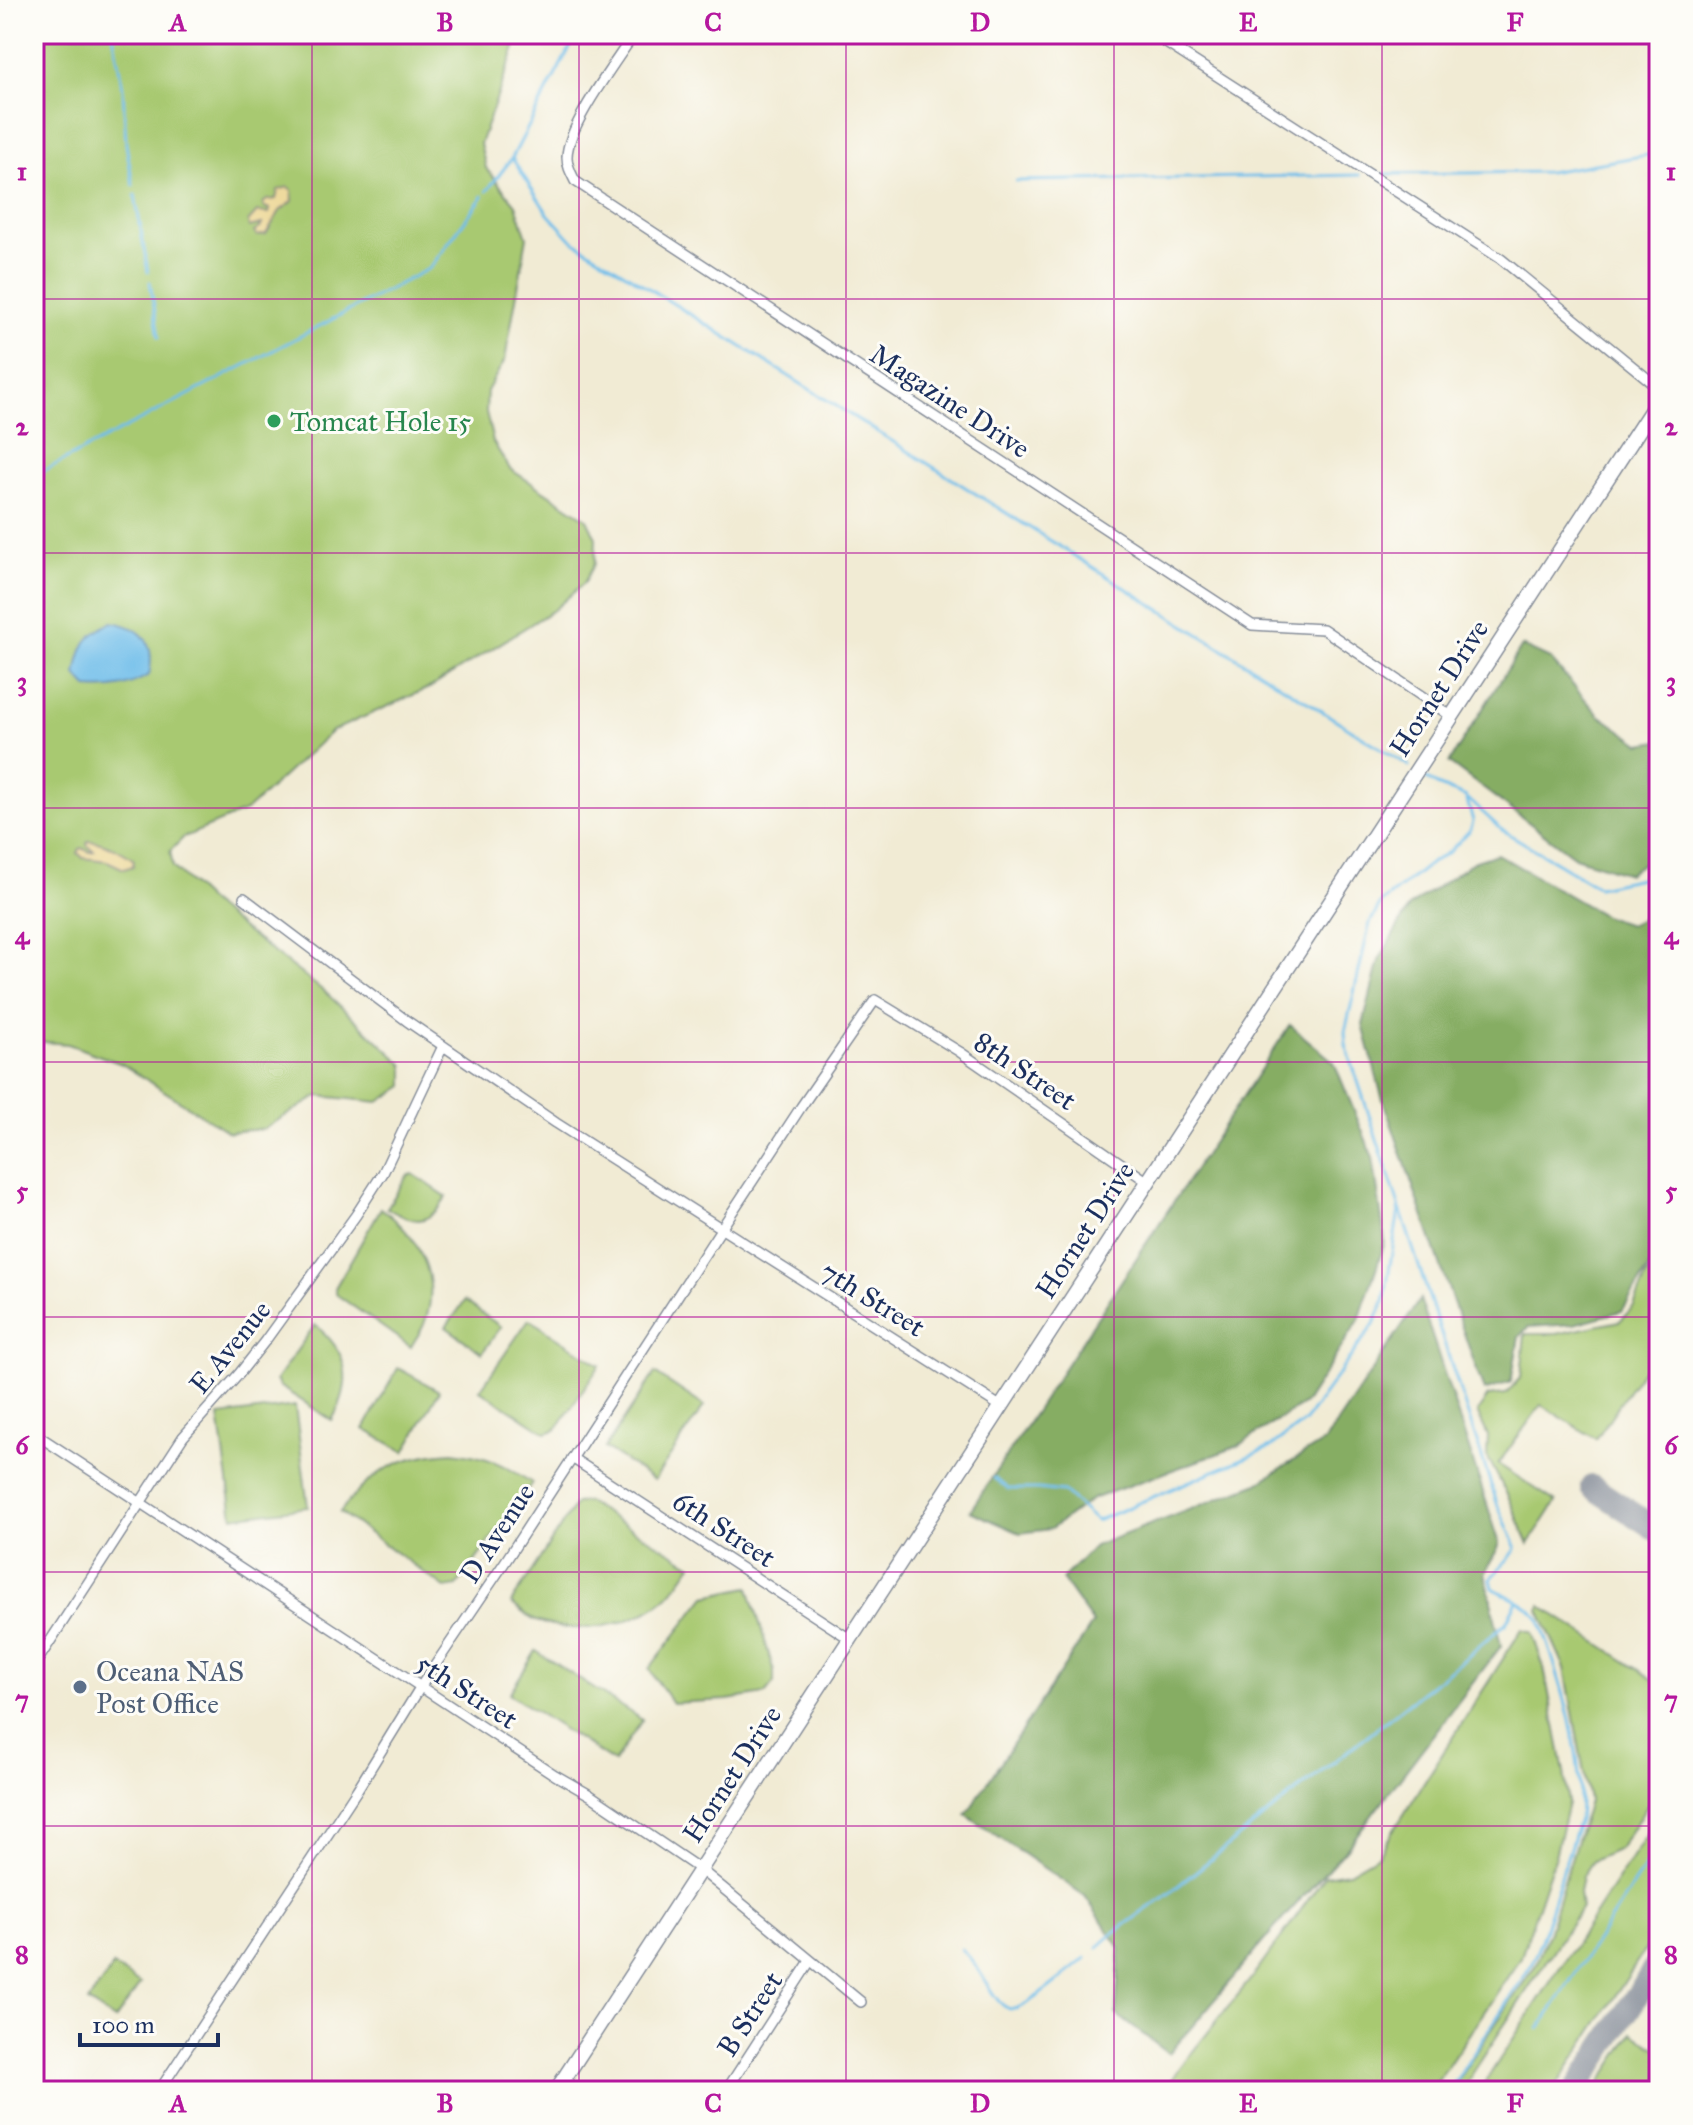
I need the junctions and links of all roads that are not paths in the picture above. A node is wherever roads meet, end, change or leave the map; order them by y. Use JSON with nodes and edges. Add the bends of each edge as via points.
{"nodes":[{"id":1,"x":634,"y":34,"type":"edge"},
{"id":2,"x":1157,"y":35,"type":"edge"},
{"id":3,"x":1659,"y":388,"type":"edge"},
{"id":4,"x":1659,"y":399,"type":"edge"},
{"id":5,"x":1451,"y":716,"type":"junction"},
{"id":6,"x":244,"y":898,"type":"dead end"},
{"id":7,"x":875,"y":1000,"type":"joint"},
{"id":8,"x":443,"y":1046,"type":"junction"},
{"id":9,"x":1148,"y":1182,"type":"junction"},
{"id":10,"x":721,"y":1229,"type":"junction"},
{"id":11,"x":1000,"y":1406,"type":"junction"},
{"id":12,"x":34,"y":1433,"type":"edge"},
{"id":13,"x":572,"y":1458,"type":"junction"},
{"id":14,"x":140,"y":1504,"type":"junction"},
{"id":15,"x":850,"y":1639,"type":"junction"},
{"id":16,"x":34,"y":1666,"type":"edge"},
{"id":17,"x":421,"y":1686,"type":"junction"},
{"id":18,"x":701,"y":1870,"type":"junction"},
{"id":19,"x":810,"y":1961,"type":"junction"},
{"id":20,"x":861,"y":2002,"type":"dead end"},
{"id":21,"x":159,"y":2091,"type":"edge"},
{"id":22,"x":556,"y":2091,"type":"edge"},
{"id":23,"x":726,"y":2091,"type":"edge"}],
"edges":[{"from":1,"to":5,"type":"street","name":"Magazine Drive","via":[[574,128],[567,155],[575,181],[1252,625],[1323,629]]},
{"from":2,"to":3,"type":"street","via":[[1501,259]]},
{"from":4,"to":5,"type":"main road","name":"Hornet Drive"},
{"from":5,"to":9,"type":"main road","name":"Hornet Drive"},
{"from":6,"to":8,"type":"street","name":"7th Street"},
{"from":7,"to":9,"type":"street","name":"8th Street"},
{"from":7,"to":10,"type":"street","name":"D Avenue"},
{"from":8,"to":10,"type":"street","name":"7th Street"},
{"from":8,"to":14,"type":"street","name":"E Avenue","via":[[383,1173],[356,1215],[265,1341],[183,1437]]},
{"from":9,"to":11,"type":"main road","name":"Hornet Drive"},
{"from":10,"to":11,"type":"street","name":"7th Street"},
{"from":10,"to":13,"type":"street","name":"D Avenue"},
{"from":11,"to":15,"type":"main road","name":"Hornet Drive"},
{"from":12,"to":14,"type":"street","name":"5th Street"},
{"from":13,"to":15,"type":"street","name":"6th Street"},
{"from":13,"to":17,"type":"street","name":"D Avenue"},
{"from":14,"to":16,"type":"street","name":"E Avenue"},
{"from":14,"to":17,"type":"street","name":"5th Street"},
{"from":15,"to":18,"type":"main road","name":"Hornet Drive"},
{"from":17,"to":18,"type":"street","name":"5th Street"},
{"from":17,"to":21,"type":"street","name":"D Avenue"},
{"from":18,"to":19,"type":"street","name":"5th Street"},
{"from":18,"to":22,"type":"main road","name":"Hornet Drive"},
{"from":19,"to":20,"type":"street","name":"5th Street"},
{"from":19,"to":23,"type":"street","name":"B Street"}]}
